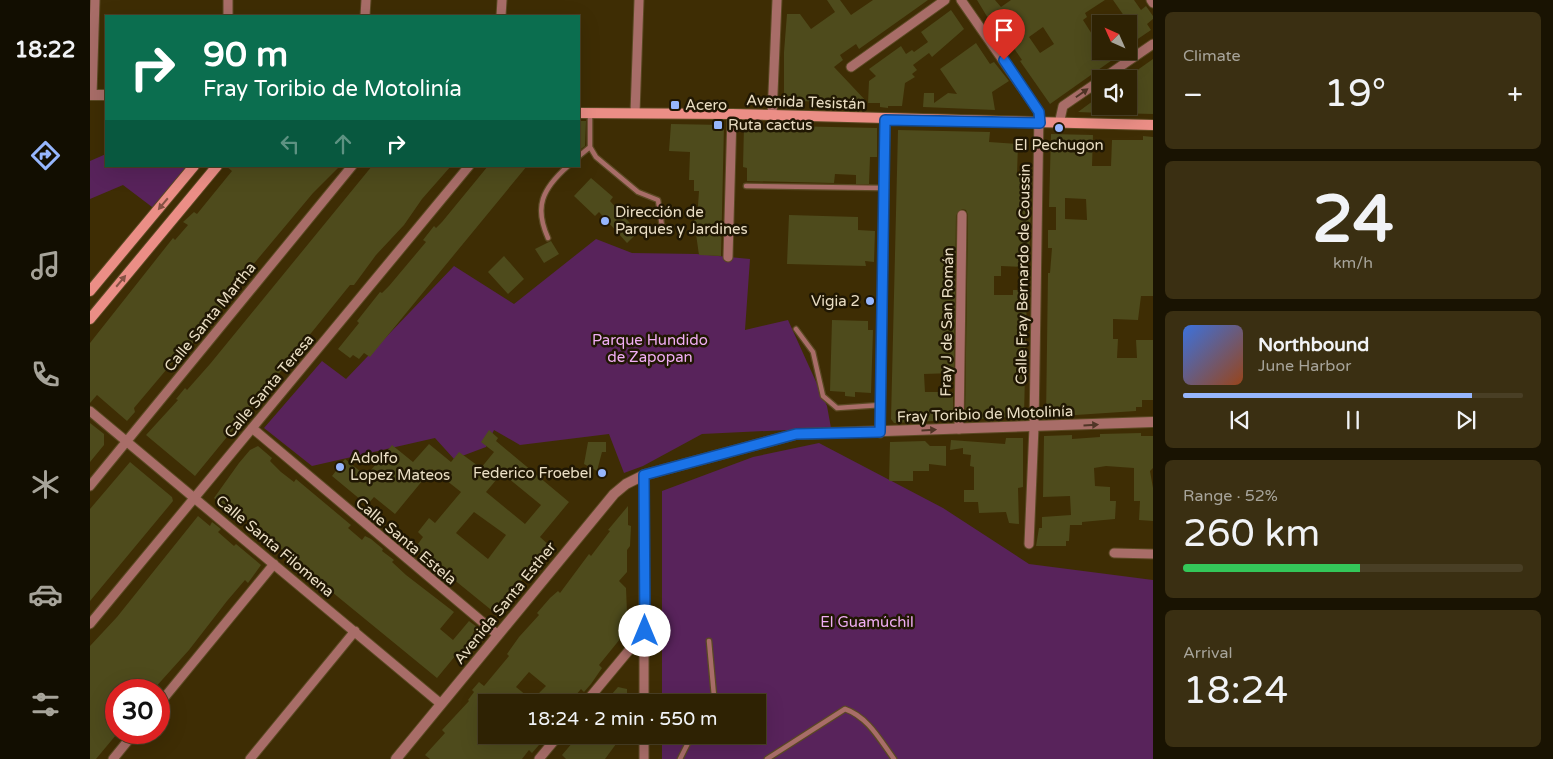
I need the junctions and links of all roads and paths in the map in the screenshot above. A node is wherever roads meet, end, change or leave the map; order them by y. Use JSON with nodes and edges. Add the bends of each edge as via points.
{"nodes":[{"id":1,"x":94,"y":0,"type":"edge"},
{"id":2,"x":228,"y":0,"type":"edge"},
{"id":3,"x":366,"y":0,"type":"edge"},
{"id":4,"x":502,"y":0,"type":"edge"},
{"id":5,"x":638,"y":0,"type":"edge"},
{"id":6,"x":777,"y":0,"type":"edge"},
{"id":7,"x":945,"y":0,"type":"edge"},
{"id":8,"x":961,"y":0,"type":"edge"},
{"id":9,"x":228,"y":15,"type":"edge"},
{"id":10,"x":365,"y":15,"type":"edge"},
{"id":11,"x":501,"y":15,"type":"edge"},
{"id":12,"x":1153,"y":44,"type":"edge"},
{"id":13,"x":851,"y":67,"type":"dead end"},
{"id":14,"x":1115,"y":70,"type":"edge"},
{"id":15,"x":1092,"y":86,"type":"edge"},
{"id":16,"x":91,"y":95,"type":"edge"},
{"id":17,"x":105,"y":95,"type":"edge"},
{"id":18,"x":584,"y":113,"type":"edge"},
{"id":19,"x":635,"y":113,"type":"junction"},
{"id":20,"x":732,"y":114,"type":"junction"},
{"id":21,"x":772,"y":116,"type":"junction"},
{"id":22,"x":885,"y":120,"type":"junction"},
{"id":23,"x":1040,"y":123,"type":"junction"},
{"id":24,"x":1059,"y":124,"type":"junction"},
{"id":25,"x":1153,"y":125,"type":"edge"},
{"id":26,"x":590,"y":146,"type":"junction"},
{"id":27,"x":580,"y":155,"type":"edge"},
{"id":28,"x":193,"y":167,"type":"edge"},
{"id":29,"x":215,"y":167,"type":"edge"},
{"id":30,"x":351,"y":167,"type":"edge"},
{"id":31,"x":468,"y":167,"type":"edge"},
{"id":32,"x":567,"y":167,"type":"edge"},
{"id":33,"x":746,"y":186,"type":"dead end"},
{"id":34,"x":885,"y":188,"type":"junction"},
{"id":35,"x":962,"y":215,"type":"dead end"},
{"id":36,"x":662,"y":226,"type":"dead end"},
{"id":37,"x":548,"y":238,"type":"dead end"},
{"id":38,"x":728,"y":257,"type":"dead end"},
{"id":39,"x":90,"y":291,"type":"edge"},
{"id":40,"x":90,"y":319,"type":"edge"},
{"id":41,"x":796,"y":329,"type":"dead end"},
{"id":42,"x":881,"y":405,"type":"junction"},
{"id":43,"x":90,"y":411,"type":"edge"},
{"id":44,"x":1153,"y":422,"type":"edge"},
{"id":45,"x":252,"y":428,"type":"junction"},
{"id":46,"x":1034,"y":428,"type":"junction"},
{"id":47,"x":959,"y":429,"type":"junction"},
{"id":48,"x":880,"y":432,"type":"junction"},
{"id":49,"x":127,"y":441,"type":"junction"},
{"id":50,"x":644,"y":475,"type":"junction"},
{"id":51,"x":90,"y":486,"type":"edge"},
{"id":52,"x":195,"y":497,"type":"junction"},
{"id":53,"x":1029,"y":544,"type":"dead end"},
{"id":54,"x":1114,"y":553,"type":"dead end"},
{"id":55,"x":1153,"y":554,"type":"edge"},
{"id":56,"x":274,"y":564,"type":"junction"},
{"id":57,"x":90,"y":624,"type":"edge"},
{"id":58,"x":645,"y":631,"type":"junction"},
{"id":59,"x":355,"y":632,"type":"junction"},
{"id":60,"x":498,"y":635,"type":"junction"},
{"id":61,"x":709,"y":641,"type":"dead end"},
{"id":62,"x":170,"y":691,"type":"edge"},
{"id":63,"x":593,"y":694,"type":"edge"},
{"id":64,"x":644,"y":694,"type":"edge"},
{"id":65,"x":714,"y":694,"type":"edge"},
{"id":66,"x":441,"y":704,"type":"junction"},
{"id":67,"x":126,"y":744,"type":"edge"},
{"id":68,"x":552,"y":744,"type":"edge"},
{"id":69,"x":644,"y":744,"type":"edge"},
{"id":70,"x":688,"y":744,"type":"edge"},
{"id":71,"x":114,"y":759,"type":"edge"},
{"id":72,"x":250,"y":759,"type":"edge"},
{"id":73,"x":396,"y":759,"type":"edge"},
{"id":74,"x":539,"y":759,"type":"edge"},
{"id":75,"x":644,"y":759,"type":"edge"},
{"id":76,"x":680,"y":759,"type":"edge"},
{"id":77,"x":767,"y":759,"type":"edge"},
{"id":78,"x":893,"y":759,"type":"edge"}],
"edges":[{"from":1,"to":16,"type":"street"},
{"from":2,"to":9,"type":"street"},
{"from":3,"to":10,"type":"street"},
{"from":4,"to":11,"type":"street"},
{"from":5,"to":19,"type":"street"},
{"from":6,"to":21,"type":"street"},
{"from":7,"to":13,"type":"street"},
{"from":8,"to":23,"type":"street","via":[[1039,112]]},
{"from":12,"to":14,"type":"street"},
{"from":24,"to":15,"type":"street","one_way":true,"via":[[1063,106]]},
{"from":16,"to":17,"type":"street"},
{"from":18,"to":19,"type":"main road","name":"Avenida Tesistán"},
{"from":18,"to":26,"type":"lane"},
{"from":19,"to":20,"type":"main road","name":"Avenida Tesistán"},
{"from":20,"to":21,"type":"main road","name":"Avenida Tesistán"},
{"from":20,"to":38,"type":"street"},
{"from":21,"to":22,"type":"main road","name":"Avenida Tesistán"},
{"from":22,"to":23,"type":"main road","name":"Avenida Tesistán"},
{"from":22,"to":34,"type":"street"},
{"from":23,"to":24,"type":"main road","name":"Avenida Tesistán"},
{"from":23,"to":46,"type":"street","name":"Calle Fray Bernardo de Coussin"},
{"from":24,"to":25,"type":"main road","name":"Avenida Tesistán"},
{"from":26,"to":27,"type":"lane"},
{"from":26,"to":36,"type":"lane","via":[[596,157],[638,192],[658,200]]},
{"from":28,"to":39,"type":"main road","one_way":true},
{"from":40,"to":29,"type":"main road","one_way":true},
{"from":30,"to":49,"type":"street","name":"Calle Santa Martha"},
{"from":31,"to":45,"type":"street","name":"Calle Santa Teresa"},
{"from":32,"to":37,"type":"lane","via":[[545,193],[540,207],[541,222]]},
{"from":33,"to":34,"type":"lane"},
{"from":34,"to":42,"type":"street"},
{"from":35,"to":47,"type":"street","name":"Fray J de San Román"},
{"from":41,"to":42,"type":"lane","via":[[813,352],[823,396],[837,408]]},
{"from":42,"to":48,"type":"street"},
{"from":43,"to":49,"type":"street","name":"Calle Santa Filomena"},
{"from":46,"to":44,"type":"street","name":"Fray Toribio de Motolinía","one_way":true},
{"from":45,"to":52,"type":"street","name":"Calle Santa Teresa"},
{"from":45,"to":60,"type":"street","name":"Calle Santa Estela"},
{"from":46,"to":47,"type":"street","name":"Fray Toribio de Motolinía"},
{"from":46,"to":53,"type":"street","name":"Calle Fray Bernardo de Coussin"},
{"from":48,"to":47,"type":"street","name":"Fray Toribio de Motolinía","one_way":true},
{"from":48,"to":50,"type":"street","name":"Fray Toribio de Motolinía","via":[[796,434]]},
{"from":49,"to":51,"type":"street","name":"Calle Santa Martha"},
{"from":49,"to":52,"type":"street","name":"Calle Santa Filomena"},
{"from":50,"to":58,"type":"street"},
{"from":50,"to":60,"type":"street","name":"Avenida Santa Esther","via":[[614,494]]},
{"from":52,"to":56,"type":"street","name":"Calle Santa Filomena"},
{"from":52,"to":57,"type":"street","name":"Calle Santa Teresa"},
{"from":54,"to":55,"type":"street"},
{"from":56,"to":59,"type":"street","name":"Calle Santa Filomena"},
{"from":56,"to":62,"type":"street"},
{"from":58,"to":63,"type":"street"},
{"from":58,"to":64,"type":"street"},
{"from":59,"to":66,"type":"street","name":"Calle Santa Filomena"},
{"from":59,"to":72,"type":"street"},
{"from":60,"to":66,"type":"street","name":"Avenida Santa Esther"},
{"from":61,"to":65,"type":"lane"},
{"from":66,"to":73,"type":"street","name":"Avenida Santa Esther"},
{"from":67,"to":71,"type":"street"},
{"from":68,"to":74,"type":"street"},
{"from":69,"to":75,"type":"street"},
{"from":70,"to":76,"type":"lane"},
{"from":77,"to":78,"type":"lane","via":[[845,709],[866,721]]}]}
